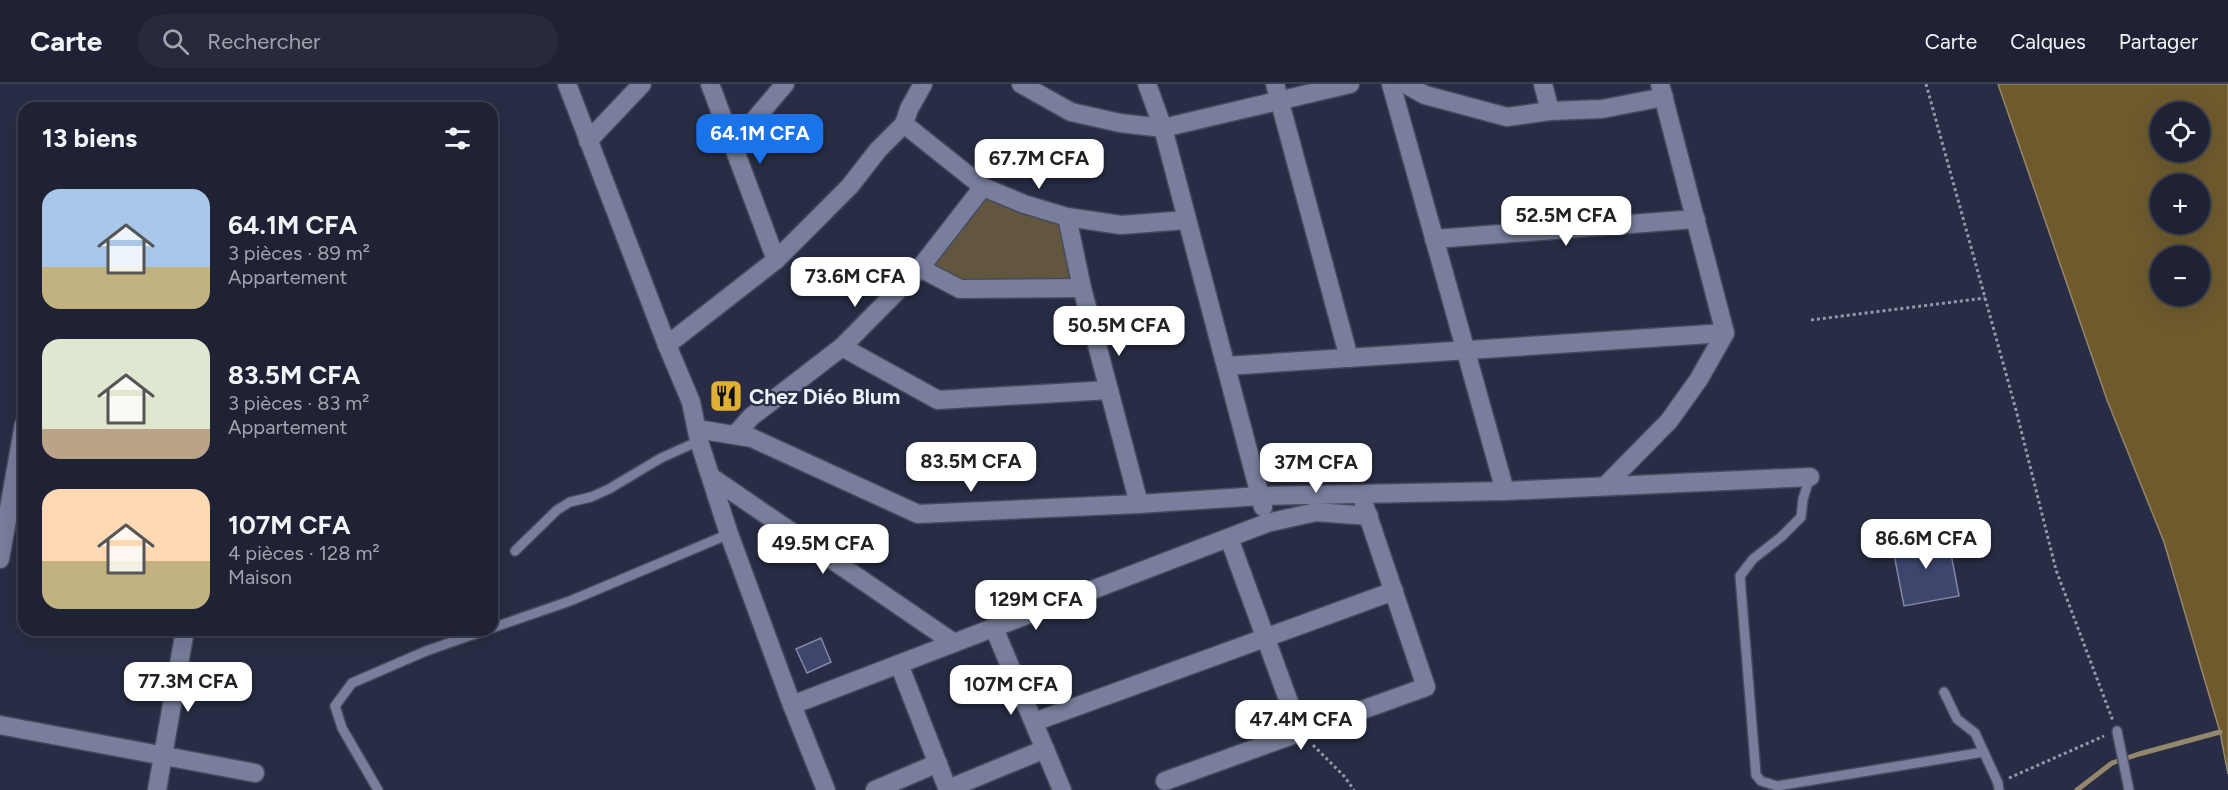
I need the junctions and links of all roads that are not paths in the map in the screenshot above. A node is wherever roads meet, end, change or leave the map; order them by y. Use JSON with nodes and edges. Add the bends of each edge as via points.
{"nodes":[{"id":1,"x":567,"y":84,"type":"edge"},
{"id":2,"x":642,"y":84,"type":"edge"},
{"id":3,"x":710,"y":84,"type":"edge"},
{"id":4,"x":785,"y":84,"type":"edge"},
{"id":5,"x":923,"y":84,"type":"edge"},
{"id":6,"x":1021,"y":84,"type":"edge"},
{"id":7,"x":1147,"y":84,"type":"edge"},
{"id":8,"x":1350,"y":84,"type":"edge"},
{"id":9,"x":1391,"y":84,"type":"edge"},
{"id":10,"x":1405,"y":84,"type":"edge"},
{"id":11,"x":1543,"y":84,"type":"edge"},
{"id":12,"x":1662,"y":91,"type":"edge"},
{"id":13,"x":1278,"y":92,"type":"edge"},
{"id":14,"x":1550,"y":111,"type":"junction"},
{"id":15,"x":904,"y":124,"type":"junction"},
{"id":16,"x":1163,"y":128,"type":"junction"},
{"id":17,"x":588,"y":141,"type":"junction"},
{"id":18,"x":733,"y":146,"type":"junction"},
{"id":19,"x":983,"y":187,"type":"junction"},
{"id":20,"x":1067,"y":218,"type":"junction"},
{"id":21,"x":1696,"y":219,"type":"junction"},
{"id":22,"x":1187,"y":220,"type":"junction"},
{"id":23,"x":1434,"y":239,"type":"junction"},
{"id":24,"x":776,"y":260,"type":"junction"},
{"id":25,"x":920,"y":268,"type":"junction"},
{"id":26,"x":1082,"y":288,"type":"junction"},
{"id":27,"x":1725,"y":333,"type":"junction"},
{"id":28,"x":667,"y":345,"type":"junction"},
{"id":29,"x":842,"y":347,"type":"junction"},
{"id":30,"x":1466,"y":350,"type":"junction"},
{"id":31,"x":1349,"y":358,"type":"junction"},
{"id":32,"x":1226,"y":366,"type":"junction"},
{"id":33,"x":1109,"y":390,"type":"junction"},
{"id":34,"x":698,"y":435,"type":"junction"},
{"id":35,"x":735,"y":435,"type":"junction"},
{"id":36,"x":18,"y":464,"type":"edge"},
{"id":37,"x":711,"y":477,"type":"junction"},
{"id":38,"x":1810,"y":477,"type":"joint"},
{"id":39,"x":1605,"y":486,"type":"junction"},
{"id":40,"x":1505,"y":491,"type":"junction"},
{"id":41,"x":1361,"y":494,"type":"junction"},
{"id":42,"x":1260,"y":496,"type":"junction"},
{"id":43,"x":1139,"y":504,"type":"junction"},
{"id":44,"x":1369,"y":516,"type":"junction"},
{"id":45,"x":10,"y":518,"type":"edge"},
{"id":46,"x":1267,"y":523,"type":"junction"},
{"id":47,"x":729,"y":534,"type":"junction"},
{"id":48,"x":1229,"y":538,"type":"junction"},
{"id":49,"x":515,"y":551,"type":"dead end"},
{"id":50,"x":0,"y":559,"type":"edge"},
{"id":51,"x":1394,"y":591,"type":"junction"},
{"id":52,"x":498,"y":626,"type":"edge"},
{"id":53,"x":994,"y":628,"type":"junction"},
{"id":54,"x":184,"y":636,"type":"edge"},
{"id":55,"x":469,"y":636,"type":"edge"},
{"id":56,"x":1266,"y":638,"type":"junction"},
{"id":57,"x":954,"y":643,"type":"junction"},
{"id":58,"x":899,"y":664,"type":"junction"},
{"id":59,"x":1944,"y":692,"type":"dead end"},
{"id":60,"x":792,"y":705,"type":"junction"},
{"id":61,"x":1034,"y":722,"type":"junction"},
{"id":62,"x":0,"y":725,"type":"edge"},
{"id":63,"x":2117,"y":731,"type":"road end"},
{"id":64,"x":1300,"y":732,"type":"junction"},
{"id":65,"x":1045,"y":749,"type":"junction"},
{"id":66,"x":1984,"y":752,"type":"junction"},
{"id":67,"x":162,"y":756,"type":"junction"},
{"id":68,"x":938,"y":764,"type":"junction"},
{"id":69,"x":255,"y":773,"type":"dead end"},
{"id":70,"x":1165,"y":781,"type":"dead end"},
{"id":71,"x":1998,"y":786,"type":"edge"},
{"id":72,"x":157,"y":790,"type":"edge"},
{"id":73,"x":378,"y":790,"type":"edge"},
{"id":74,"x":826,"y":790,"type":"edge"},
{"id":75,"x":875,"y":790,"type":"edge"},
{"id":76,"x":948,"y":790,"type":"edge"},
{"id":77,"x":1062,"y":790,"type":"edge"},
{"id":78,"x":2129,"y":790,"type":"edge"}],
"edges":[{"from":1,"to":17,"type":"street"},
{"from":2,"to":17,"type":"street"},
{"from":3,"to":18,"type":"street"},
{"from":4,"to":18,"type":"street"},
{"from":5,"to":15,"type":"street"},
{"from":6,"to":16,"type":"street","via":[[1071,112]]},
{"from":7,"to":16,"type":"street"},
{"from":8,"to":13,"type":"street"},
{"from":9,"to":23,"type":"street"},
{"from":10,"to":14,"type":"street","via":[[1425,95],[1507,117]]},
{"from":11,"to":14,"type":"street"},
{"from":12,"to":14,"type":"street","via":[[1602,109]]},
{"from":12,"to":21,"type":"street"},
{"from":13,"to":16,"type":"street"},
{"from":13,"to":31,"type":"street"},
{"from":15,"to":19,"type":"street"},
{"from":15,"to":24,"type":"street","via":[[850,186]]},
{"from":16,"to":22,"type":"street"},
{"from":17,"to":28,"type":"street"},
{"from":18,"to":24,"type":"street"},
{"from":19,"to":20,"type":"street"},
{"from":19,"to":25,"type":"street"},
{"from":20,"to":22,"type":"street","via":[[1121,225]]},
{"from":20,"to":26,"type":"street"},
{"from":21,"to":23,"type":"street"},
{"from":21,"to":27,"type":"street"},
{"from":22,"to":32,"type":"street"},
{"from":23,"to":30,"type":"street"},
{"from":24,"to":28,"type":"street"},
{"from":25,"to":26,"type":"street","via":[[960,289]]},
{"from":25,"to":29,"type":"street"},
{"from":26,"to":33,"type":"street"},
{"from":27,"to":30,"type":"street"},
{"from":27,"to":39,"type":"street","via":[[1700,379],[1670,421]]},
{"from":28,"to":34,"type":"street","via":[[691,402]]},
{"from":29,"to":33,"type":"street","via":[[938,400]]},
{"from":29,"to":35,"type":"street","via":[[751,417]]},
{"from":30,"to":31,"type":"street"},
{"from":30,"to":40,"type":"street"},
{"from":31,"to":32,"type":"street"},
{"from":32,"to":42,"type":"street"},
{"from":33,"to":43,"type":"street"},
{"from":34,"to":35,"type":"street"},
{"from":34,"to":37,"type":"street"},
{"from":34,"to":49,"type":"lane","via":[[609,489],[557,510]]},
{"from":35,"to":43,"type":"street","via":[[752,438],[918,513]]},
{"from":36,"to":45,"type":"street"},
{"from":37,"to":47,"type":"street"},
{"from":37,"to":57,"type":"street"},
{"from":38,"to":39,"type":"street"},
{"from":38,"to":66,"type":"lane","via":[[1801,517],[1753,559],[1740,576],[1755,775],[1777,786]]},
{"from":39,"to":40,"type":"street"},
{"from":40,"to":41,"type":"street"},
{"from":41,"to":42,"type":"street"},
{"from":41,"to":44,"type":"street"},
{"from":42,"to":43,"type":"street"},
{"from":42,"to":46,"type":"street"},
{"from":44,"to":46,"type":"street","via":[[1316,512]]},
{"from":44,"to":51,"type":"street"},
{"from":45,"to":50,"type":"street"},
{"from":46,"to":48,"type":"street"},
{"from":47,"to":52,"type":"lane","via":[[570,601]]},
{"from":47,"to":60,"type":"street"},
{"from":48,"to":53,"type":"street"},
{"from":48,"to":56,"type":"street"},
{"from":51,"to":56,"type":"street"},
{"from":51,"to":64,"type":"street","via":[[1426,687]]},
{"from":53,"to":57,"type":"street"},
{"from":53,"to":61,"type":"street"},
{"from":54,"to":67,"type":"street"},
{"from":55,"to":73,"type":"lane","via":[[352,683],[335,706],[342,728]]},
{"from":56,"to":61,"type":"street"},
{"from":56,"to":64,"type":"street"},
{"from":57,"to":58,"type":"street"},
{"from":58,"to":60,"type":"street"},
{"from":58,"to":68,"type":"street"},
{"from":59,"to":66,"type":"lane","via":[[1957,719],[1976,733]]},
{"from":60,"to":74,"type":"street"},
{"from":61,"to":65,"type":"street"},
{"from":62,"to":67,"type":"street"},
{"from":63,"to":78,"type":"lane"},
{"from":64,"to":70,"type":"street"},
{"from":65,"to":76,"type":"street"},
{"from":65,"to":77,"type":"street"},
{"from":66,"to":71,"type":"lane"},
{"from":67,"to":69,"type":"street"},
{"from":67,"to":72,"type":"street"},
{"from":68,"to":75,"type":"street"},
{"from":68,"to":76,"type":"street"}]}
